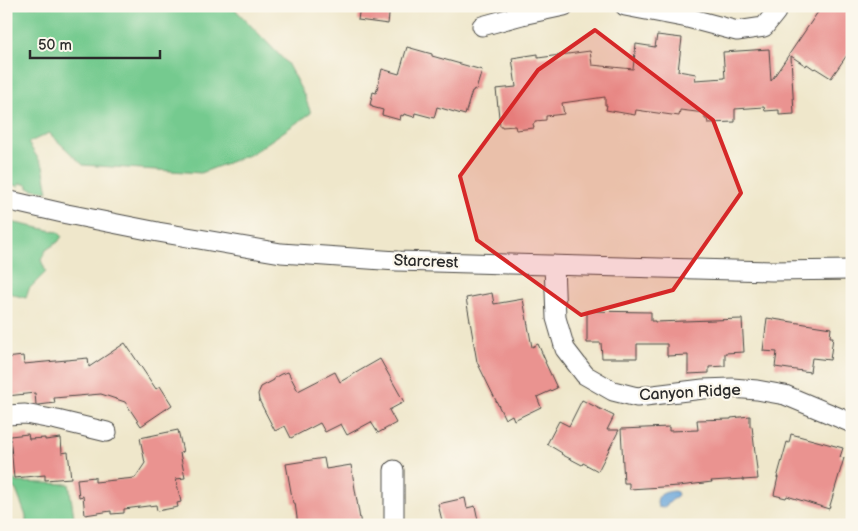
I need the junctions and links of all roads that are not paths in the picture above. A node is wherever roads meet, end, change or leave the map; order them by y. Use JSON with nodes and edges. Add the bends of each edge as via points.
{"nodes":[{"id":1,"x":564,"y":6,"type":"edge"},
{"id":2,"x":625,"y":6,"type":"edge"},
{"id":3,"x":777,"y":6,"type":"edge"},
{"id":4,"x":482,"y":26,"type":"dead end"},
{"id":5,"x":6,"y":200,"type":"edge"},
{"id":6,"x":554,"y":265,"type":"junction"},
{"id":7,"x":852,"y":270,"type":"edge"},
{"id":8,"x":6,"y":415,"type":"edge"},
{"id":9,"x":852,"y":423,"type":"edge"},
{"id":10,"x":107,"y":432,"type":"dead end"},
{"id":11,"x":394,"y":470,"type":"dead end"},
{"id":12,"x":394,"y":525,"type":"edge"}],
"edges":[{"from":1,"to":4,"type":"street"},
{"from":2,"to":3,"type":"street","via":[[738,31],[764,27]]},
{"from":5,"to":6,"type":"street","name":"Starcrest","via":[[158,232],[281,252],[397,261]]},
{"from":6,"to":7,"type":"street","name":"Starcrest"},
{"from":6,"to":9,"type":"street","name":"Canyon Ridge","via":[[556,318],[565,349],[585,375],[613,392],[637,398],[703,389],[757,390],[784,394]]},
{"from":8,"to":10,"type":"street","via":[[25,414]]},
{"from":11,"to":12,"type":"street"}]}
